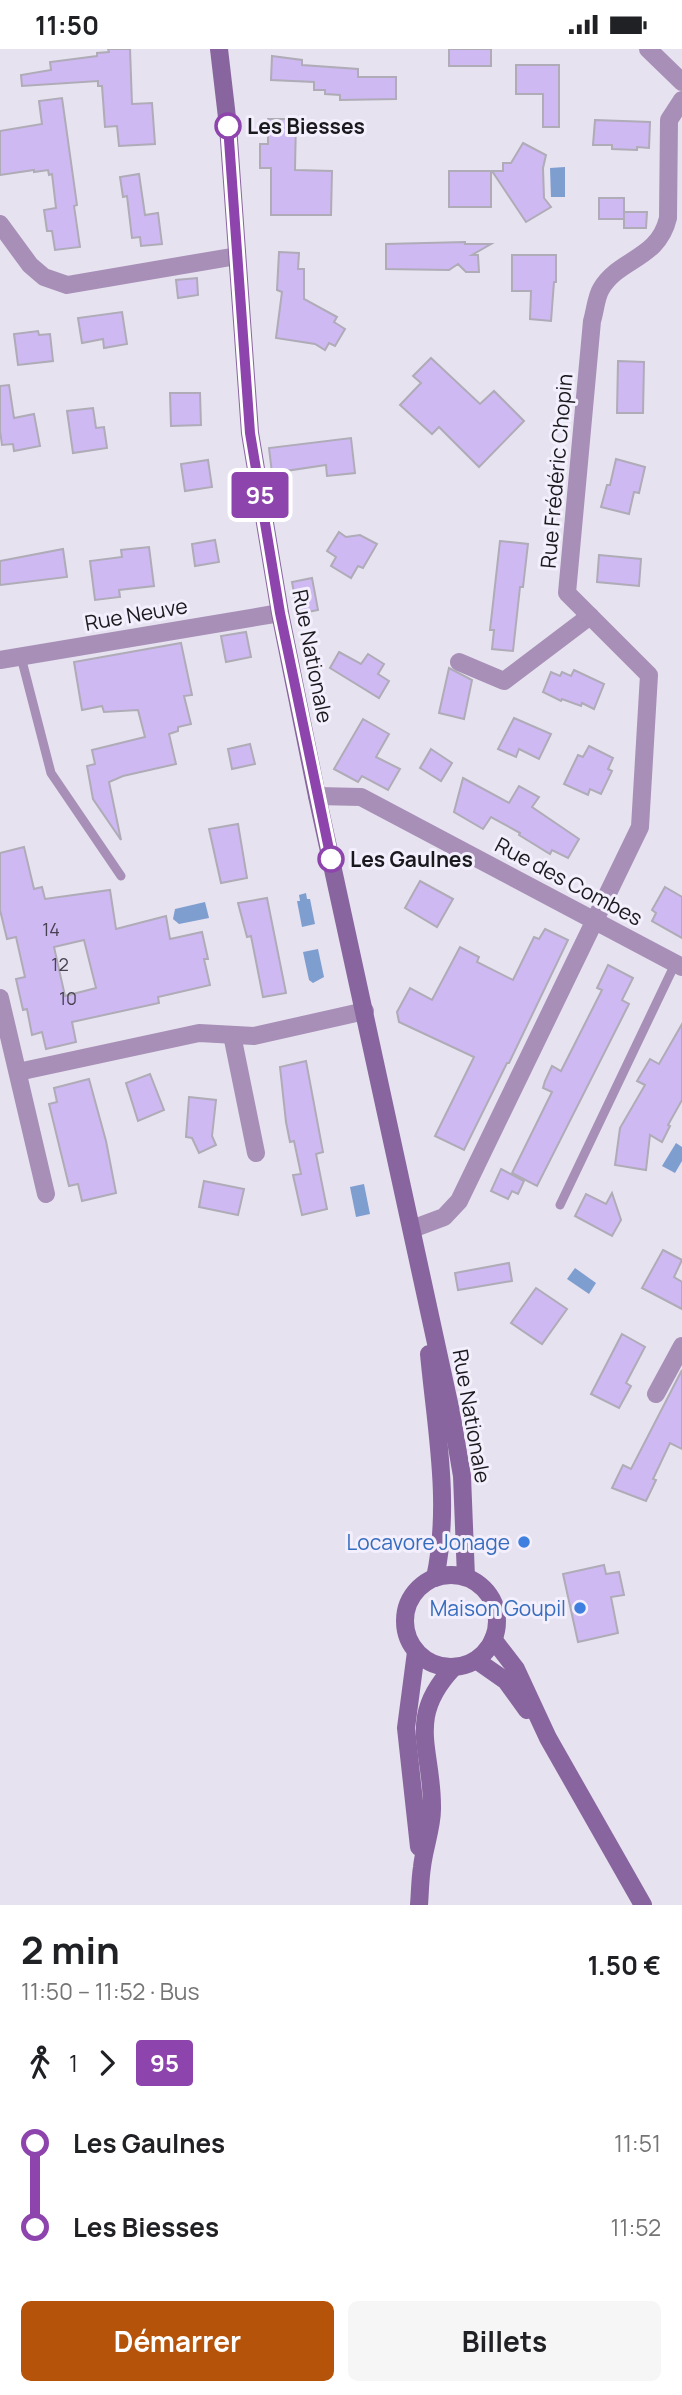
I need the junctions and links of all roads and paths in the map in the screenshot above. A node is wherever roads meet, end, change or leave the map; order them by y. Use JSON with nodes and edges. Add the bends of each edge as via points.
{"nodes":[{"id":1,"x":219,"y":49,"type":"edge"},
{"id":2,"x":649,"y":49,"type":"edge"},
{"id":3,"x":682,"y":82,"type":"edge"},
{"id":4,"x":682,"y":100,"type":"edge"},
{"id":5,"x":0,"y":224,"type":"edge"},
{"id":6,"x":237,"y":256,"type":"junction"},
{"id":7,"x":280,"y":613,"type":"junction"},
{"id":8,"x":590,"y":616,"type":"junction"},
{"id":9,"x":21,"y":657,"type":"junction"},
{"id":10,"x":0,"y":660,"type":"edge"},
{"id":11,"x":459,"y":662,"type":"dead end"},
{"id":12,"x":317,"y":796,"type":"junction"},
{"id":13,"x":121,"y":876,"type":"dead end"},
{"id":14,"x":596,"y":921,"type":"junction"},
{"id":15,"x":679,"y":965,"type":"edge"},
{"id":16,"x":0,"y":998,"type":"edge"},
{"id":17,"x":365,"y":1011,"type":"junction"},
{"id":18,"x":232,"y":1034,"type":"junction"},
{"id":19,"x":19,"y":1072,"type":"junction"},
{"id":20,"x":256,"y":1153,"type":"dead end"},
{"id":21,"x":46,"y":1194,"type":"dead end"},
{"id":22,"x":560,"y":1205,"type":"dead end"},
{"id":23,"x":412,"y":1229,"type":"junction"},
{"id":24,"x":420,"y":1264,"type":"junction"},
{"id":25,"x":682,"y":1346,"type":"edge"},
{"id":26,"x":656,"y":1394,"type":"dead end"},
{"id":27,"x":466,"y":1577,"type":"junction"},
{"id":28,"x":435,"y":1578,"type":"junction"},
{"id":29,"x":493,"y":1639,"type":"junction"},
{"id":30,"x":416,"y":1652,"type":"junction"},
{"id":31,"x":476,"y":1660,"type":"junction"},
{"id":32,"x":453,"y":1668,"type":"junction"},
{"id":33,"x":548,"y":1738,"type":"junction"},
{"id":34,"x":422,"y":1867,"type":"junction"},
{"id":35,"x":419,"y":1905,"type":"edge"},
{"id":36,"x":643,"y":1905,"type":"edge"}],
"edges":[{"from":1,"to":6,"type":"main road","name":"Rue Nationale"},
{"from":2,"to":3,"type":"street"},
{"from":4,"to":8,"type":"street","name":"Rue Frédéric Chopin","via":[[670,120],[664,232],[657,244],[600,289],[592,321],[567,593]]},
{"from":5,"to":6,"type":"street","via":[[30,265],[44,277],[67,285]]},
{"from":6,"to":7,"type":"main road","name":"Rue Nationale","via":[[250,433]]},
{"from":7,"to":9,"type":"street","name":"Rue Neuve"},
{"from":7,"to":12,"type":"main road","name":"Rue Nationale"},
{"from":8,"to":11,"type":"street","via":[[504,681]]},
{"from":8,"to":14,"type":"street","name":"Rue Frédéric Chopin","via":[[649,675],[640,827]]},
{"from":9,"to":10,"type":"street","name":"Rue Neuve"},
{"from":9,"to":13,"type":"lane","via":[[51,772]]},
{"from":12,"to":14,"type":"street","name":"Rue des Combes","via":[[361,797]]},
{"from":12,"to":17,"type":"main road","name":"Rue Nationale"},
{"from":14,"to":15,"type":"street","name":"Rue des Combes"},
{"from":14,"to":23,"type":"street","name":"Rue Frédéric Chopin","via":[[459,1201],[444,1217]]},
{"from":15,"to":22,"type":"lane"},
{"from":16,"to":19,"type":"street"},
{"from":17,"to":18,"type":"street","via":[[254,1036]]},
{"from":17,"to":23,"type":"main road","name":"Rue Nationale"},
{"from":18,"to":19,"type":"street","via":[[199,1033]]},
{"from":18,"to":20,"type":"street"},
{"from":19,"to":21,"type":"street"},
{"from":23,"to":24,"type":"main road","name":"Rue Nationale"},
{"from":24,"to":27,"type":"main road","name":"Rue Nationale","via":[[463,1476]]},
{"from":24,"to":28,"type":"main road","name":"Rue Nationale","via":[[443,1478],[442,1542]]},
{"from":25,"to":26,"type":"street"},
{"from":27,"to":28,"type":"main road"},
{"from":27,"to":29,"type":"main road","via":[[493,1602],[497,1627]]},
{"from":28,"to":30,"type":"main road","via":[[418,1589],[408,1607],[405,1627]]},
{"from":29,"to":31,"type":"main road"},
{"from":29,"to":33,"type":"main road","via":[[516,1669]]},
{"from":30,"to":32,"type":"main road","via":[[437,1665]]},
{"from":30,"to":34,"type":"main road","via":[[405,1728]]},
{"from":31,"to":32,"type":"main road"},
{"from":31,"to":33,"type":"main road","via":[[506,1681]]},
{"from":32,"to":34,"type":"main road","via":[[428,1705],[424,1736],[432,1810]]},
{"from":33,"to":36,"type":"main road"},
{"from":34,"to":35,"type":"main road"}]}
